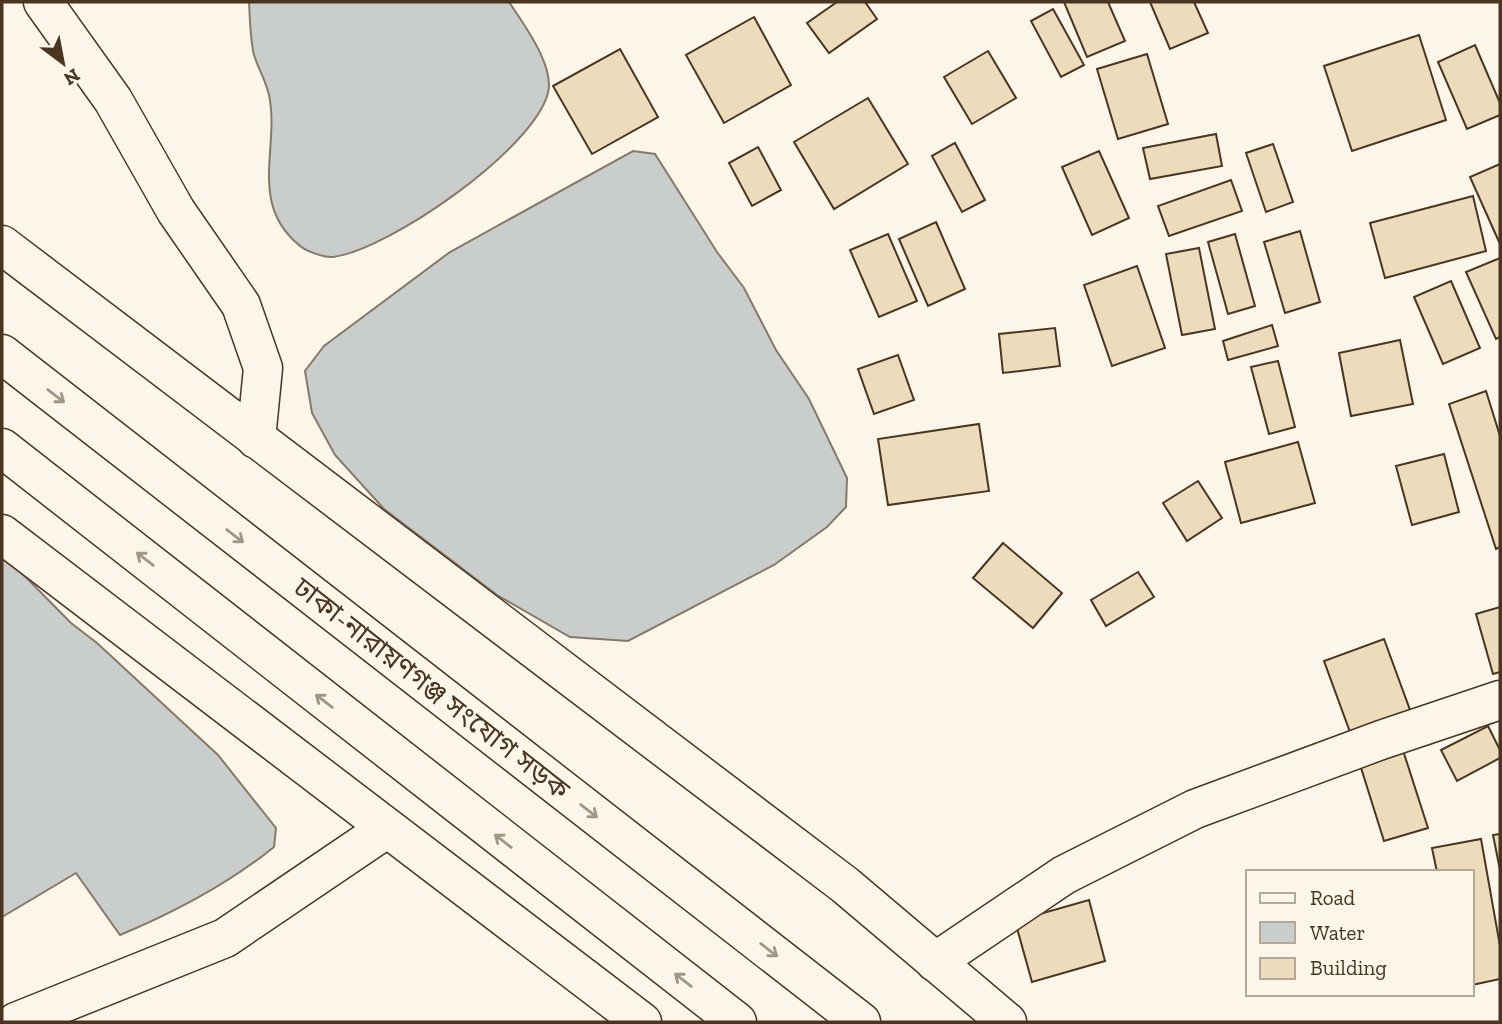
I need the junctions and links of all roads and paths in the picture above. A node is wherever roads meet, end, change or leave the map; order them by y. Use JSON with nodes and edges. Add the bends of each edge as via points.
{"nodes":[{"id":1,"x":43,"y":2,"type":"edge"},
{"id":2,"x":2,"y":245,"type":"edge"},
{"id":3,"x":2,"y":354,"type":"edge"},
{"id":4,"x":256,"y":439,"type":"junction"},
{"id":5,"x":2,"y":448,"type":"edge"},
{"id":6,"x":2,"y":534,"type":"edge"},
{"id":7,"x":1500,"y":700,"type":"edge"},
{"id":8,"x":386,"y":829,"type":"junction"},
{"id":9,"x":935,"y":962,"type":"junction"},
{"id":10,"x":16,"y":1022,"type":"edge"},
{"id":11,"x":642,"y":1022,"type":"edge"},
{"id":12,"x":737,"y":1022,"type":"edge"},
{"id":13,"x":861,"y":1022,"type":"edge"},
{"id":14,"x":1007,"y":1022,"type":"edge"}],
"edges":[{"from":1,"to":4,"type":"street","via":[[113,100],[176,211],[241,305],[263,368]]},
{"from":2,"to":4,"type":"street"},
{"from":3,"to":13,"type":"street","name":"ঢাকা-নারায়ণগঞ্জ সংযোগ সড়ক","one_way":true},
{"from":4,"to":9,"type":"street","via":[[845,885]]},
{"from":12,"to":5,"type":"street","one_way":true},
{"from":6,"to":8,"type":"street"},
{"from":7,"to":9,"type":"street","via":[[1195,809],[1063,875]]},
{"from":8,"to":10,"type":"street","via":[[225,938]]},
{"from":8,"to":11,"type":"street"},
{"from":9,"to":14,"type":"street"}]}
